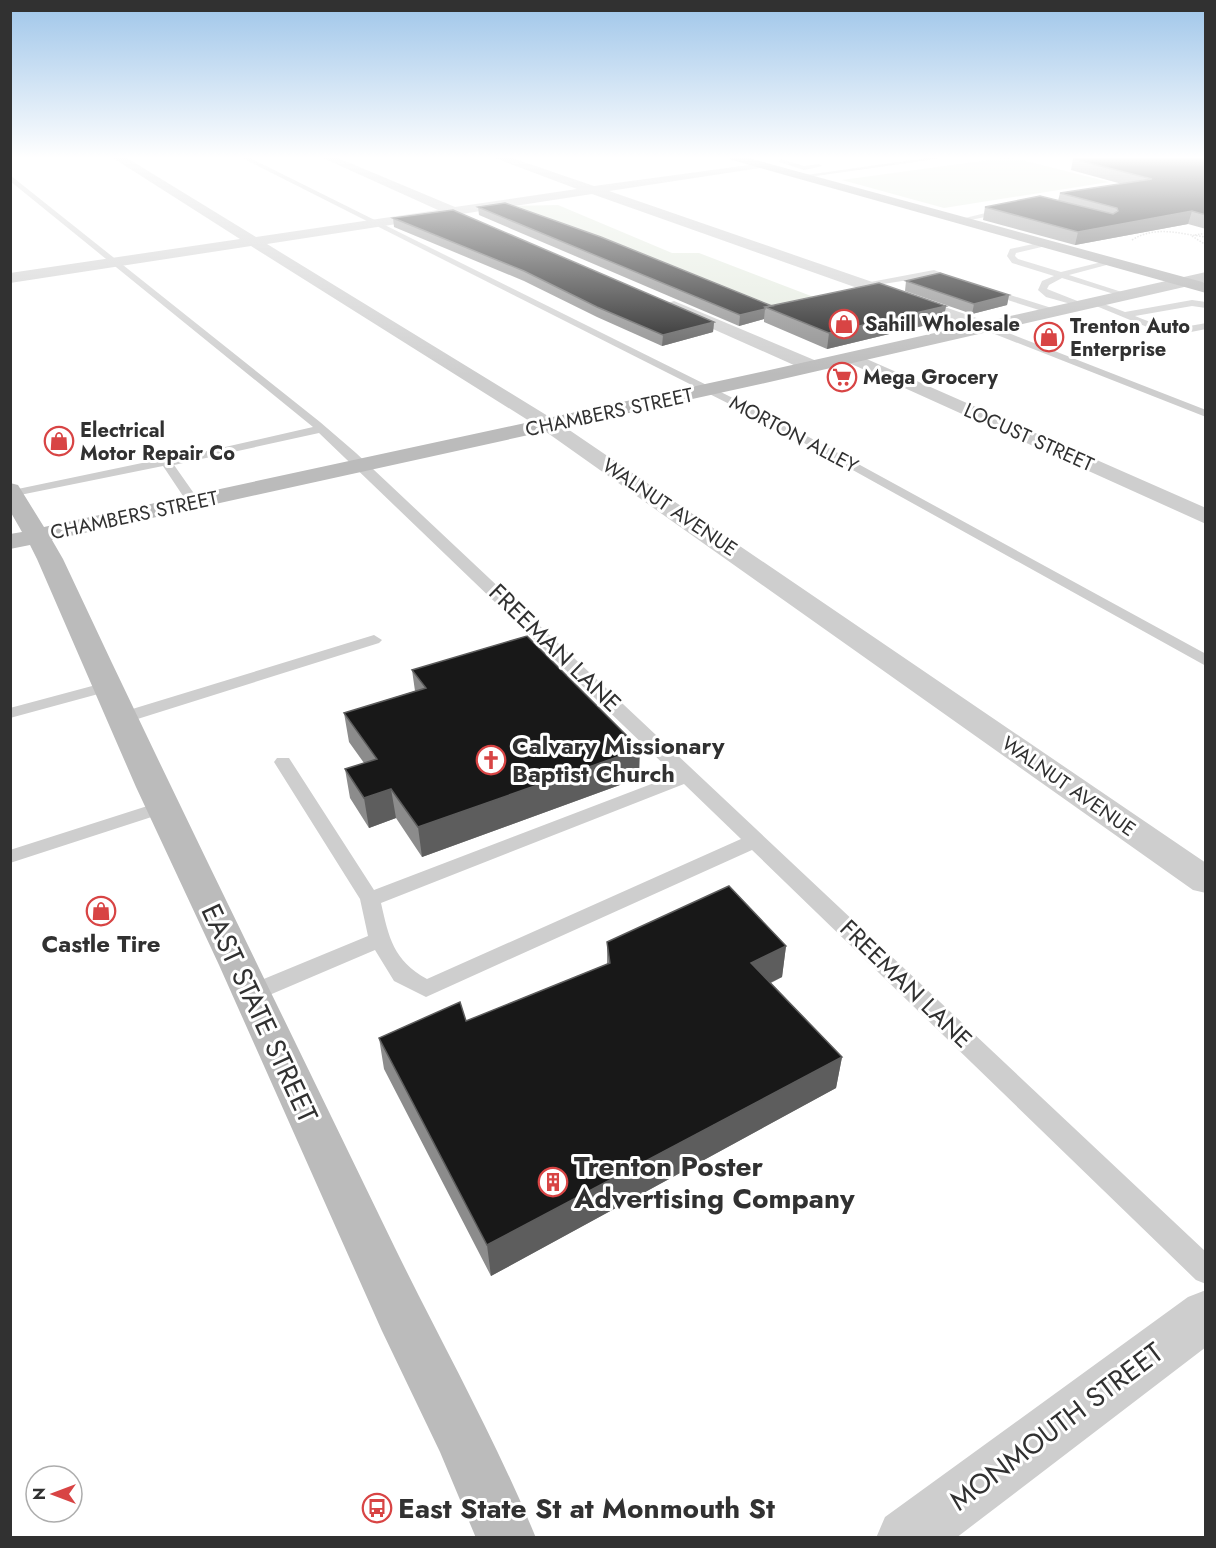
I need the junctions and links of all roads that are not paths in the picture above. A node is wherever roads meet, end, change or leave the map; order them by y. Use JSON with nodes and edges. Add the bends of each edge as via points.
{"nodes":[{"id":1,"x":76,"y":230,"type":"edge"},
{"id":2,"x":236,"y":230,"type":"edge"},
{"id":3,"x":333,"y":230,"type":"edge"},
{"id":4,"x":388,"y":230,"type":"edge"},
{"id":5,"x":706,"y":230,"type":"edge"},
{"id":6,"x":990,"y":230,"type":"edge"},
{"id":7,"x":255,"y":242,"type":"junction"},
{"id":8,"x":1046,"y":250,"type":"junction"},
{"id":9,"x":1012,"y":253,"type":"junction"},
{"id":10,"x":1032,"y":259,"type":"dead end"},
{"id":11,"x":1111,"y":261,"type":"junction"},
{"id":12,"x":116,"y":263,"type":"junction"},
{"id":13,"x":1054,"y":265,"type":"dead end"},
{"id":14,"x":1070,"y":266,"type":"junction"},
{"id":15,"x":1060,"y":275,"type":"junction"},
{"id":16,"x":1206,"y":277,"type":"edge"},
{"id":17,"x":10,"y":278,"type":"edge"},
{"id":18,"x":1183,"y":282,"type":"junction"},
{"id":19,"x":968,"y":284,"type":"edge"},
{"id":20,"x":864,"y":285,"type":"junction"},
{"id":21,"x":979,"y":288,"type":"edge"},
{"id":22,"x":1206,"y":288,"type":"edge"},
{"id":23,"x":1127,"y":295,"type":"junction"},
{"id":24,"x":663,"y":301,"type":"edge"},
{"id":25,"x":1088,"y":304,"type":"junction"},
{"id":26,"x":1206,"y":305,"type":"edge"},
{"id":27,"x":1055,"y":312,"type":"junction"},
{"id":28,"x":1125,"y":315,"type":"junction"},
{"id":29,"x":1206,"y":326,"type":"edge"},
{"id":30,"x":985,"y":327,"type":"junction"},
{"id":31,"x":853,"y":358,"type":"junction"},
{"id":32,"x":812,"y":366,"type":"junction"},
{"id":33,"x":710,"y":389,"type":"junction"},
{"id":34,"x":1206,"y":414,"type":"edge"},
{"id":35,"x":549,"y":425,"type":"junction"},
{"id":36,"x":321,"y":429,"type":"junction"},
{"id":37,"x":166,"y":462,"type":"junction"},
{"id":38,"x":362,"y":466,"type":"junction"},
{"id":39,"x":12,"y":492,"type":"edge"},
{"id":40,"x":194,"y":502,"type":"junction"},
{"id":41,"x":1206,"y":517,"type":"edge"},
{"id":42,"x":24,"y":539,"type":"edge"},
{"id":43,"x":374,"y":640,"type":"dead end"},
{"id":44,"x":1206,"y":661,"type":"edge"},
{"id":45,"x":115,"y":702,"type":"junction"},
{"id":46,"x":10,"y":713,"type":"edge"},
{"id":47,"x":283,"y":762,"type":"dead end"},
{"id":48,"x":689,"y":776,"type":"junction"},
{"id":49,"x":163,"y":807,"type":"junction"},
{"id":50,"x":756,"y":840,"type":"junction"},
{"id":51,"x":10,"y":857,"type":"edge"},
{"id":52,"x":1206,"y":881,"type":"edge"},
{"id":53,"x":370,"y":899,"type":"junction"},
{"id":54,"x":379,"y":940,"type":"junction"},
{"id":55,"x":252,"y":993,"type":"junction"},
{"id":56,"x":1206,"y":1271,"type":"edge"},
{"id":57,"x":1206,"y":1315,"type":"edge"},
{"id":58,"x":506,"y":1538,"type":"edge"},
{"id":59,"x":906,"y":1538,"type":"edge"}],
"edges":[{"from":1,"to":12,"type":"lane","name":"FREEMAN LANE"},
{"from":2,"to":7,"type":"street","name":"WALNUT AVENUE"},
{"from":3,"to":7,"type":"street"},
{"from":4,"to":33,"type":"lane","name":"MORTON ALLEY"},
{"from":5,"to":20,"type":"street"},
{"from":6,"to":8,"type":"main road"},
{"from":7,"to":12,"type":"street"},
{"from":7,"to":35,"type":"street","name":"WALNUT AVENUE"},
{"from":8,"to":9,"type":"lane"},
{"from":8,"to":11,"type":"main road"},
{"from":9,"to":10,"type":"lane"},
{"from":9,"to":15,"type":"lane","via":[[1015,261]]},
{"from":11,"to":14,"type":"lane"},
{"from":11,"to":18,"type":"main road"},
{"from":12,"to":17,"type":"street"},
{"from":12,"to":36,"type":"lane","name":"FREEMAN LANE"},
{"from":13,"to":14,"type":"lane"},
{"from":14,"to":15,"type":"lane"},
{"from":15,"to":23,"type":"lane"},
{"from":15,"to":25,"type":"lane","via":[[1045,283],[1042,290]]},
{"from":16,"to":18,"type":"street","name":"CHAMBERS STREET"},
{"from":18,"to":22,"type":"main road"},
{"from":18,"to":23,"type":"street","name":"CHAMBERS STREET"},
{"from":19,"to":20,"type":"lane","via":[[934,273]]},
{"from":20,"to":30,"type":"street"},
{"from":21,"to":27,"type":"lane"},
{"from":23,"to":25,"type":"street","name":"CHAMBERS STREET"},
{"from":24,"to":32,"type":"street"},
{"from":25,"to":27,"type":"street","name":"CHAMBERS STREET"},
{"from":25,"to":28,"type":"lane"},
{"from":26,"to":28,"type":"lane","via":[[1192,303]]},
{"from":27,"to":30,"type":"street","name":"CHAMBERS STREET"},
{"from":28,"to":29,"type":"lane","via":[[1176,332]]},
{"from":30,"to":31,"type":"street","name":"CHAMBERS STREET"},
{"from":30,"to":34,"type":"lane"},
{"from":31,"to":32,"type":"street","name":"CHAMBERS STREET"},
{"from":31,"to":41,"type":"street","name":"LOCUST STREET"},
{"from":32,"to":33,"type":"street","name":"CHAMBERS STREET"},
{"from":33,"to":35,"type":"street","name":"CHAMBERS STREET"},
{"from":33,"to":44,"type":"lane","name":"MORTON ALLEY"},
{"from":35,"to":38,"type":"street","name":"CHAMBERS STREET"},
{"from":35,"to":52,"type":"street","name":"WALNUT AVENUE"},
{"from":36,"to":37,"type":"lane"},
{"from":36,"to":38,"type":"lane","name":"FREEMAN LANE"},
{"from":37,"to":39,"type":"lane"},
{"from":37,"to":40,"type":"lane"},
{"from":38,"to":40,"type":"street","name":"CHAMBERS STREET"},
{"from":38,"to":48,"type":"lane","name":"FREEMAN LANE"},
{"from":39,"to":42,"type":"street","name":"EAST STATE STREET"},
{"from":40,"to":42,"type":"street","name":"CHAMBERS STREET"},
{"from":42,"to":45,"type":"street","name":"EAST STATE STREET"},
{"from":43,"to":45,"type":"lane"},
{"from":45,"to":46,"type":"lane"},
{"from":45,"to":49,"type":"street","name":"EAST STATE STREET"},
{"from":47,"to":53,"type":"lane"},
{"from":48,"to":50,"type":"lane","name":"FREEMAN LANE"},
{"from":48,"to":53,"type":"lane"},
{"from":49,"to":51,"type":"lane"},
{"from":49,"to":55,"type":"street","name":"EAST STATE STREET"},
{"from":50,"to":54,"type":"lane","via":[[426,989],[402,975]]},
{"from":50,"to":56,"type":"lane","name":"FREEMAN LANE"},
{"from":53,"to":54,"type":"lane"},
{"from":54,"to":55,"type":"lane"},
{"from":55,"to":58,"type":"street","name":"EAST STATE STREET","via":[[400,1313],[460,1432]]},
{"from":57,"to":59,"type":"street","name":"MONMOUTH STREET"}]}
